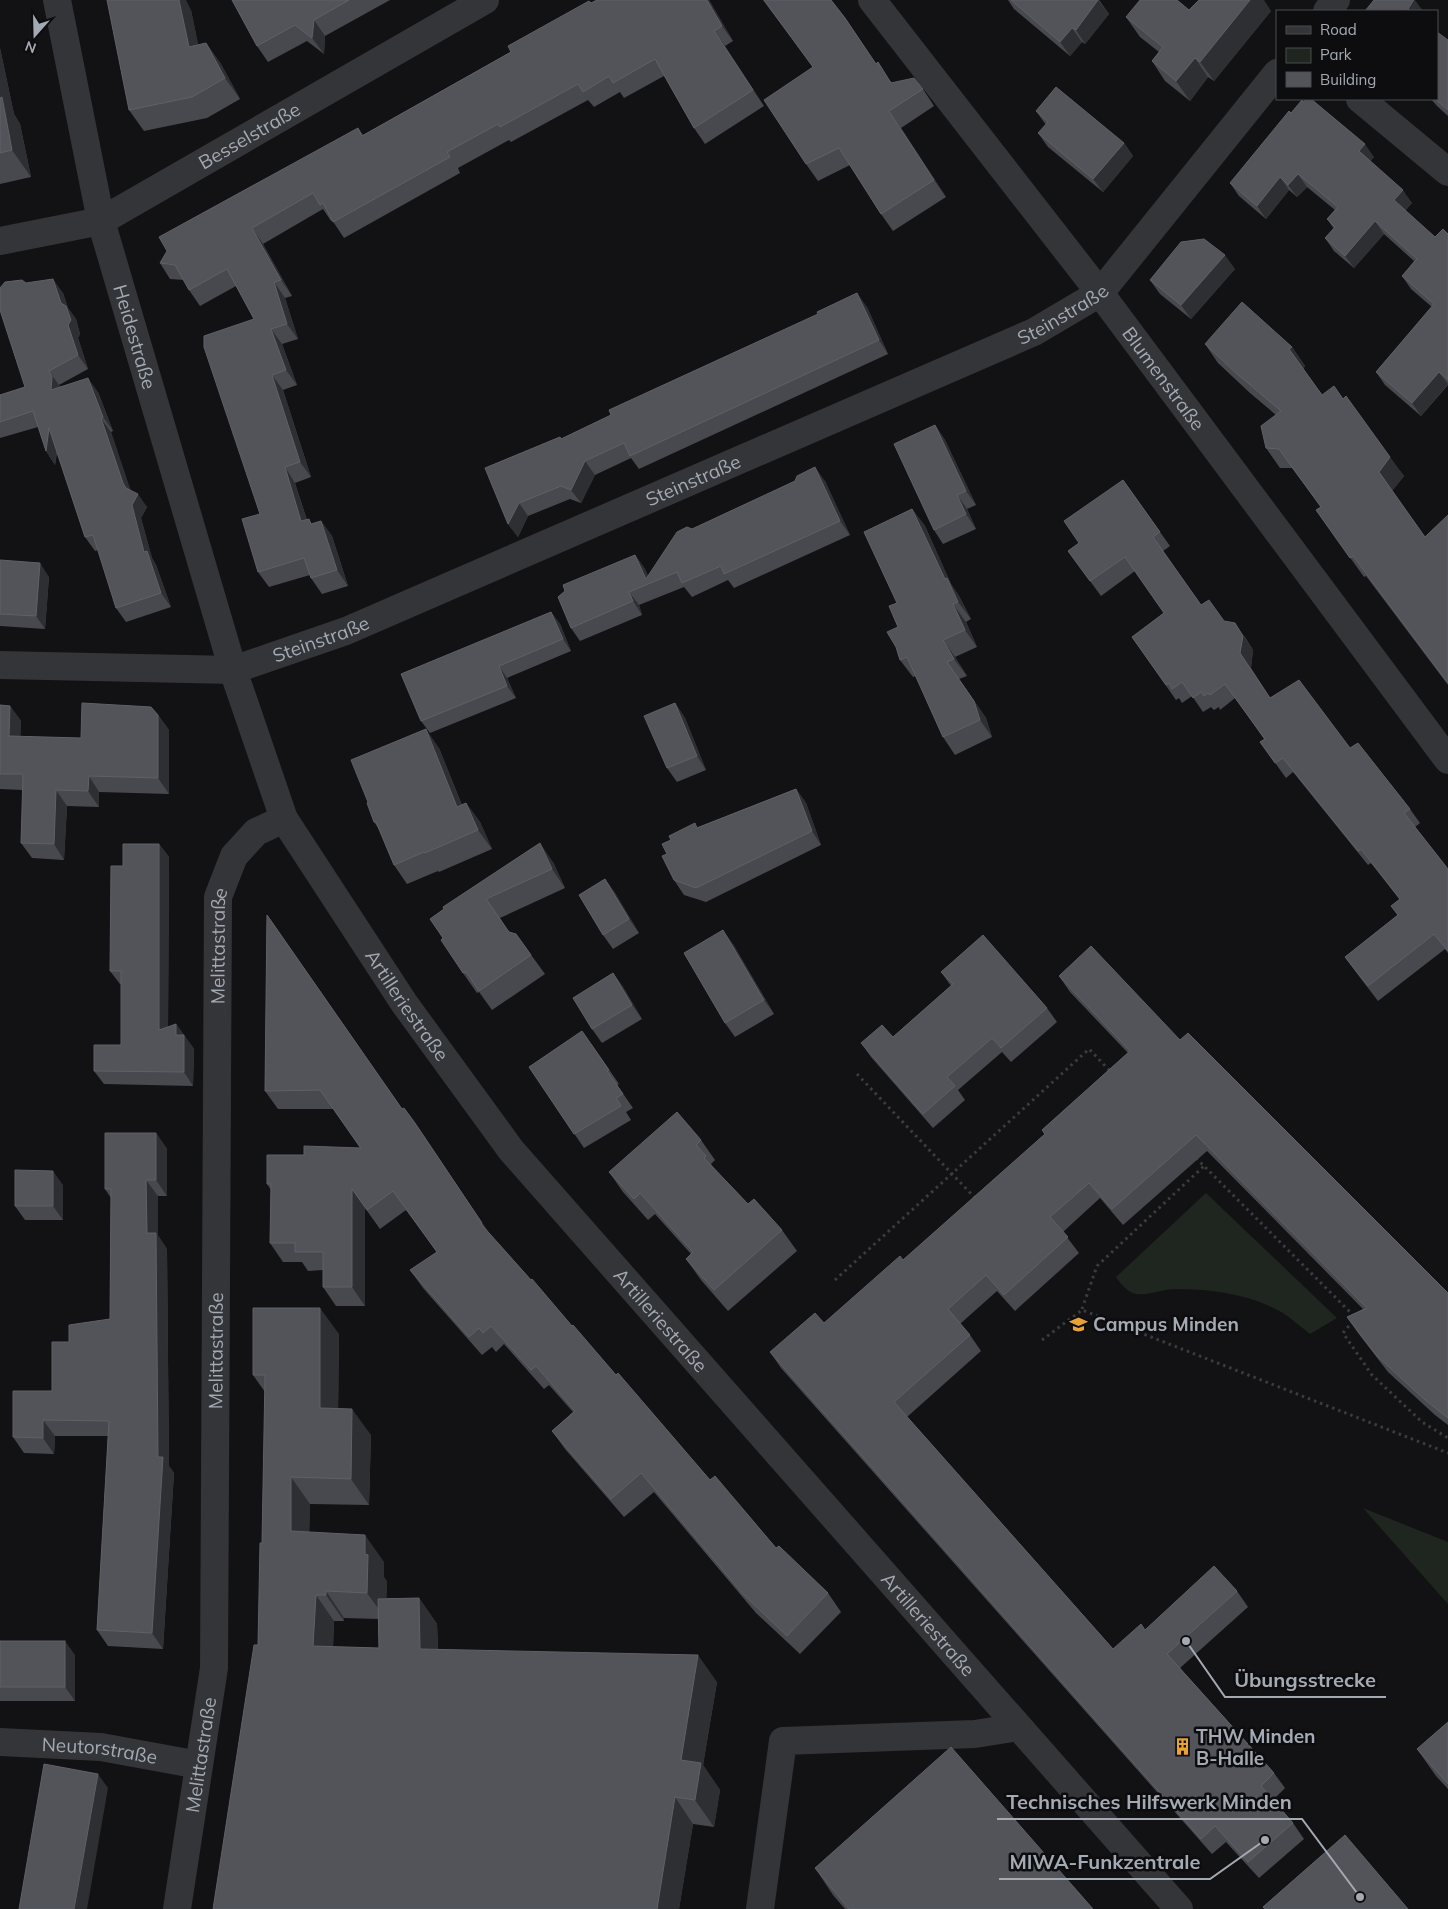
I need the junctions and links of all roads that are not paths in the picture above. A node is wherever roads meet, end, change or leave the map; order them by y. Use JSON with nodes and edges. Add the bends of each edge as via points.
{"nodes":[{"id":1,"x":57,"y":0,"type":"edge"},
{"id":2,"x":485,"y":0,"type":"edge"},
{"id":3,"x":872,"y":0,"type":"edge"},
{"id":4,"x":1336,"y":0,"type":"edge"},
{"id":5,"x":1328,"y":10,"type":"edge"},
{"id":6,"x":1276,"y":74,"type":"edge"},
{"id":7,"x":1361,"y":100,"type":"edge"},
{"id":8,"x":1448,"y":172,"type":"edge"},
{"id":9,"x":101,"y":221,"type":"junction"},
{"id":10,"x":0,"y":241,"type":"edge"},
{"id":11,"x":1100,"y":292,"type":"junction"},
{"id":12,"x":0,"y":665,"type":"edge"},
{"id":13,"x":233,"y":670,"type":"junction"},
{"id":14,"x":1448,"y":760,"type":"edge"},
{"id":15,"x":284,"y":819,"type":"junction"},
{"id":16,"x":1018,"y":1727,"type":"junction"},
{"id":17,"x":0,"y":1742,"type":"edge"},
{"id":18,"x":199,"y":1764,"type":"junction"},
{"id":19,"x":177,"y":1909,"type":"edge"},
{"id":20,"x":760,"y":1909,"type":"edge"},
{"id":21,"x":1179,"y":1909,"type":"edge"}],
"edges":[{"from":1,"to":9,"type":"street","name":"Heidestraße"},
{"from":2,"to":9,"type":"street","name":"Besselstraße"},
{"from":3,"to":11,"type":"street","name":"Blumenstraße"},
{"from":4,"to":5,"type":"street"},
{"from":6,"to":11,"type":"street","name":"Steinstraße"},
{"from":7,"to":8,"type":"street"},
{"from":9,"to":10,"type":"street","name":"Besselstraße"},
{"from":9,"to":13,"type":"street","name":"Heidestraße"},
{"from":11,"to":13,"type":"street","name":"Steinstraße","via":[[1034,332],[998,348],[346,631]]},
{"from":11,"to":14,"type":"street","name":"Blumenstraße"},
{"from":12,"to":13,"type":"street","name":"Steinstraße"},
{"from":13,"to":15,"type":"street","name":"Artilleriestraße"},
{"from":15,"to":16,"type":"street","name":"Artilleriestraße","via":[[404,1003],[511,1150]]},
{"from":15,"to":18,"type":"street","name":"Melittastraße","via":[[256,832],[234,856],[218,897],[214,1668]]},
{"from":16,"to":20,"type":"street","via":[[975,1734],[783,1741]]},
{"from":16,"to":21,"type":"street","name":"Artilleriestraße"},
{"from":17,"to":18,"type":"street","name":"Neutorstraße","via":[[101,1747]]},
{"from":18,"to":19,"type":"street","name":"Melittastraße"}]}
